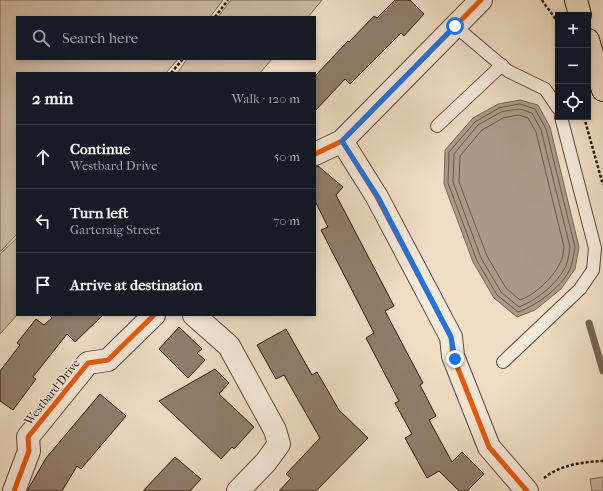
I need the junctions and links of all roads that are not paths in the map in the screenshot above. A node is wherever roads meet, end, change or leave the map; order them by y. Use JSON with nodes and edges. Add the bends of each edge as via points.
{"nodes":[{"id":1,"x":481,"y":0,"type":"edge"},
{"id":2,"x":576,"y":0,"type":"edge"},
{"id":3,"x":579,"y":12,"type":"edge"},
{"id":4,"x":455,"y":26,"type":"junction"},
{"id":5,"x":590,"y":48,"type":"edge"},
{"id":6,"x":502,"y":65,"type":"junction"},
{"id":7,"x":603,"y":90,"type":"edge"},
{"id":8,"x":555,"y":104,"type":"edge"},
{"id":9,"x":562,"y":120,"type":"edge"},
{"id":10,"x":436,"y":126,"type":"dead end"},
{"id":11,"x":342,"y":141,"type":"junction"},
{"id":12,"x":316,"y":154,"type":"edge"},
{"id":13,"x":153,"y":316,"type":"edge"},
{"id":14,"x":195,"y":316,"type":"edge"},
{"id":15,"x":503,"y":362,"type":"dead end"},
{"id":16,"x":535,"y":485,"type":"edge"},
{"id":17,"x":14,"y":491,"type":"edge"},
{"id":18,"x":238,"y":491,"type":"edge"}],
"edges":[{"from":1,"to":4,"type":"street"},
{"from":2,"to":3,"type":"main road"},
{"from":4,"to":6,"type":"lane"},
{"from":4,"to":11,"type":"street"},
{"from":5,"to":7,"type":"main road"},
{"from":6,"to":8,"type":"lane","via":[[508,71],[545,89]]},
{"from":6,"to":10,"type":"lane"},
{"from":9,"to":15,"type":"lane","via":[[595,248],[593,270],[580,289]]},
{"from":11,"to":12,"type":"street"},
{"from":11,"to":16,"type":"street","via":[[378,197],[451,337],[453,356],[490,447]]},
{"from":13,"to":17,"type":"street","name":"Westbard Drive","via":[[108,360],[88,363],[33,430],[28,437],[29,451]]},
{"from":14,"to":18,"type":"street","via":[[229,346],[275,430],[279,444],[266,462]]}]}
